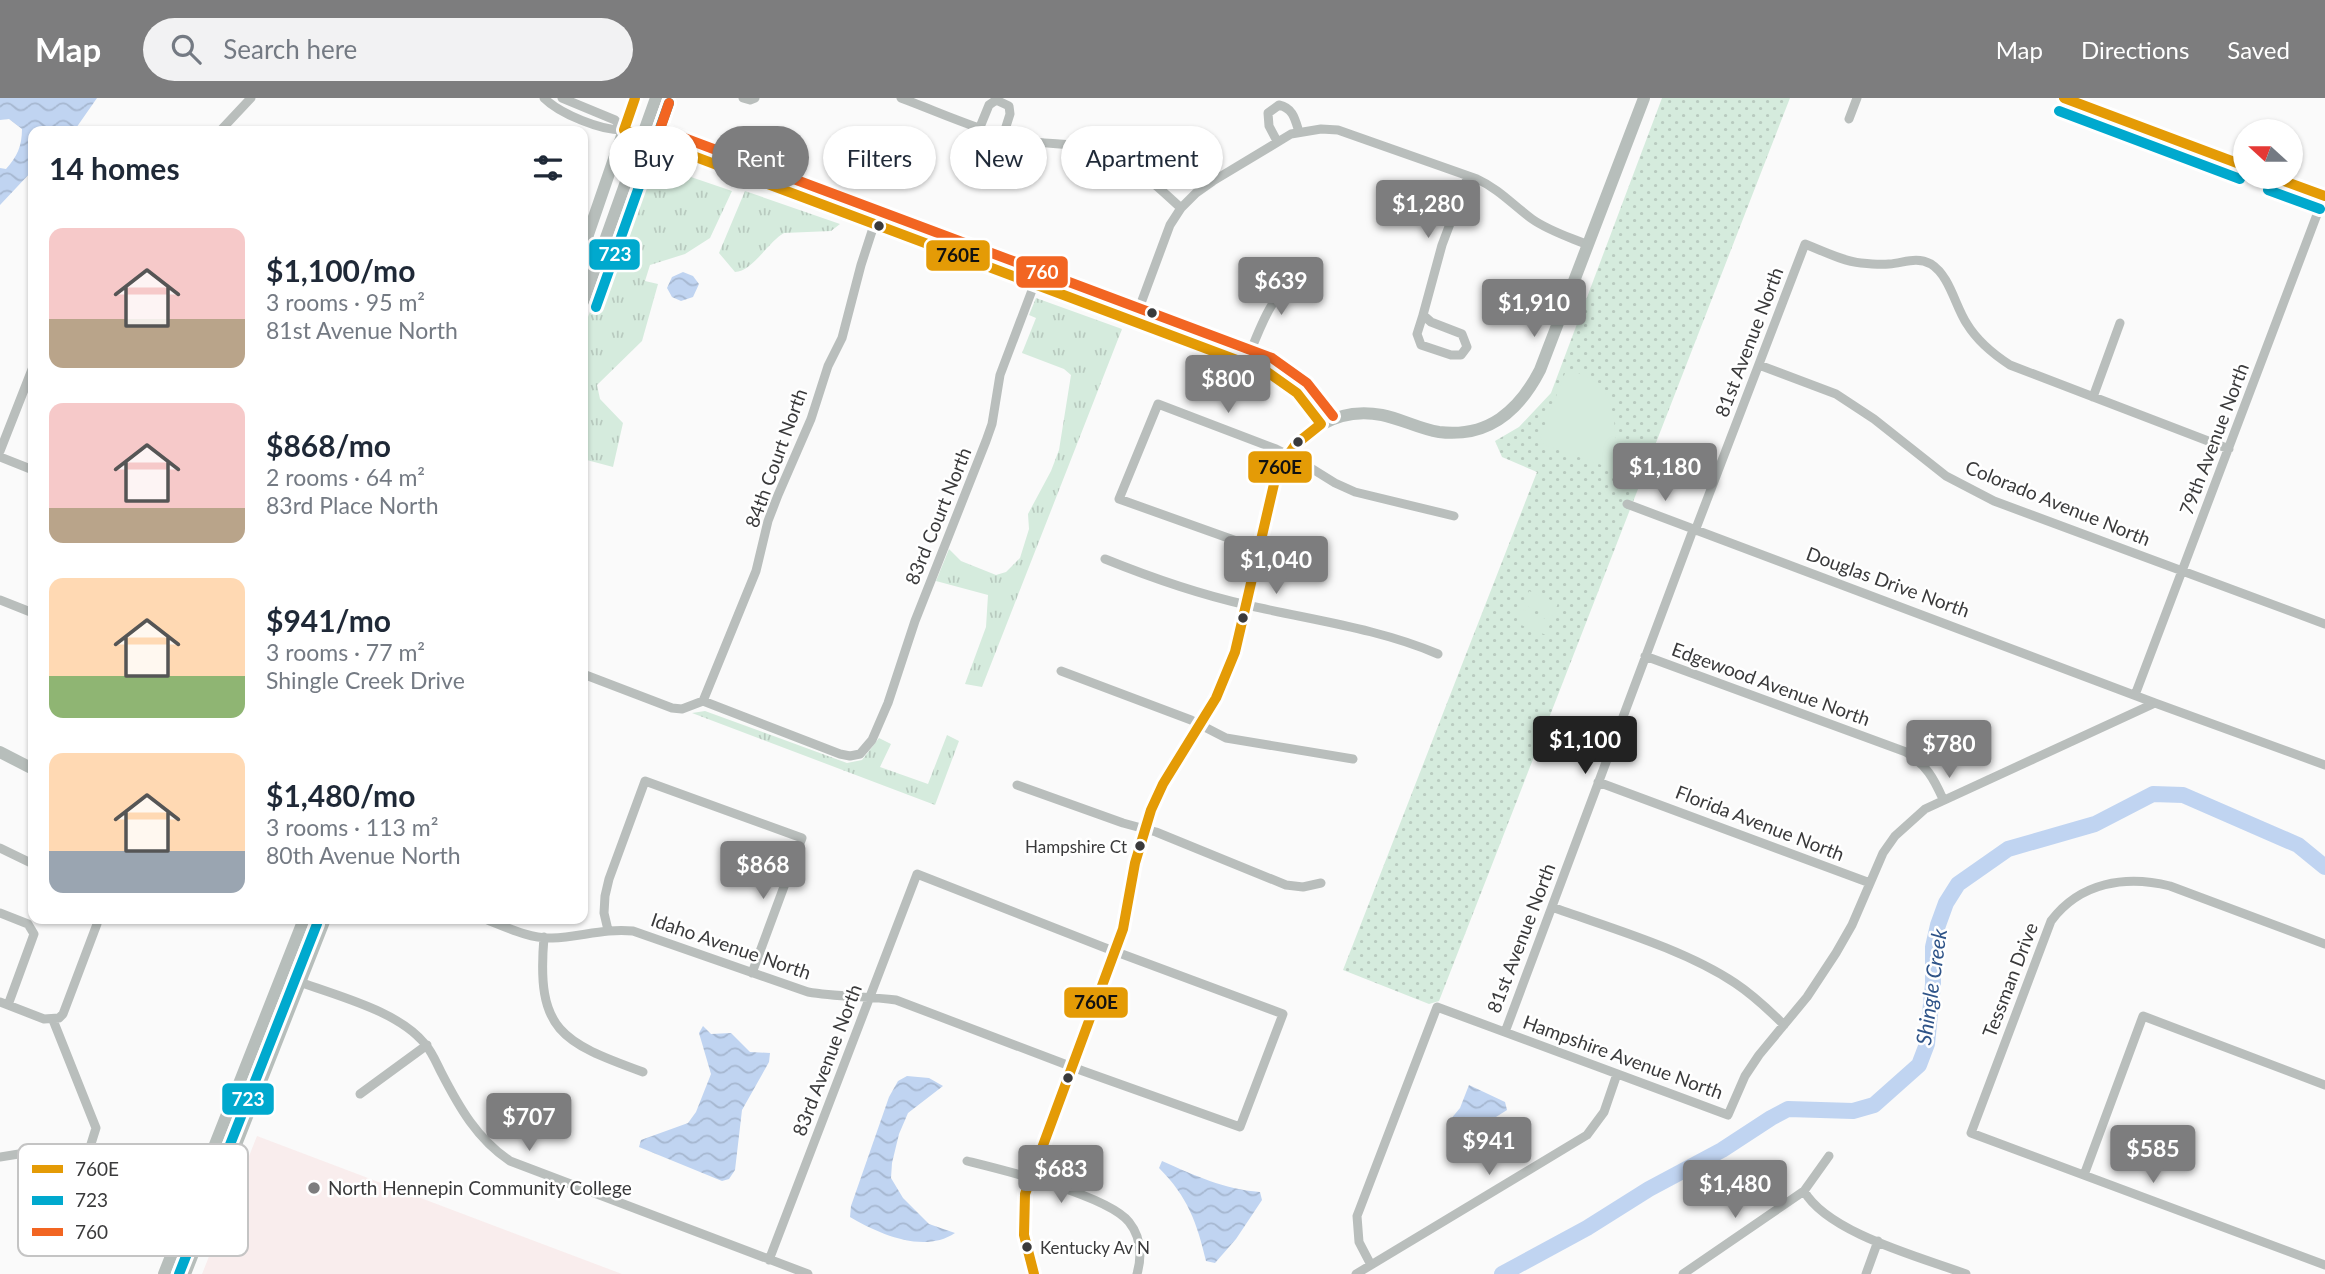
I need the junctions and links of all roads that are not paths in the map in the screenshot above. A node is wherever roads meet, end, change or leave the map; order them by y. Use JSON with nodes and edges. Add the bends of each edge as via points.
{"nodes":[{"id":1,"x":251,"y":98,"type":"edge"},
{"id":2,"x":544,"y":98,"type":"edge"},
{"id":3,"x":562,"y":98,"type":"edge"},
{"id":4,"x":635,"y":98,"type":"edge"},
{"id":5,"x":656,"y":98,"type":"edge"},
{"id":6,"x":743,"y":98,"type":"edge"},
{"id":7,"x":755,"y":98,"type":"edge"},
{"id":8,"x":901,"y":98,"type":"edge"},
{"id":9,"x":1644,"y":98,"type":"edge"},
{"id":10,"x":1857,"y":98,"type":"edge"},
{"id":11,"x":2071,"y":99,"type":"edge"},
{"id":12,"x":1849,"y":119,"type":"dead end"},
{"id":13,"x":225,"y":126,"type":"edge"},
{"id":14,"x":620,"y":126,"type":"edge"},
{"id":15,"x":625,"y":126,"type":"edge"},
{"id":16,"x":646,"y":126,"type":"edge"},
{"id":17,"x":977,"y":126,"type":"edge"},
{"id":18,"x":980,"y":126,"type":"edge"},
{"id":19,"x":1006,"y":126,"type":"edge"},
{"id":20,"x":609,"y":130,"type":"edge"},
{"id":21,"x":1299,"y":132,"type":"junction"},
{"id":22,"x":1277,"y":141,"type":"junction"},
{"id":23,"x":1047,"y":143,"type":"edge"},
{"id":24,"x":698,"y":158,"type":"edge"},
{"id":25,"x":2233,"y":161,"type":"edge"},
{"id":26,"x":609,"y":173,"type":"edge"},
{"id":27,"x":1468,"y":176,"type":"junction"},
{"id":28,"x":2303,"y":188,"type":"edge"},
{"id":29,"x":623,"y":189,"type":"edge"},
{"id":30,"x":2325,"y":196,"type":"edge"},
{"id":31,"x":1181,"y":208,"type":"junction"},
{"id":32,"x":874,"y":225,"type":"junction"},
{"id":33,"x":588,"y":234,"type":"edge"},
{"id":34,"x":1588,"y":245,"type":"junction"},
{"id":35,"x":1308,"y":265,"type":"dead end"},
{"id":36,"x":1034,"y":285,"type":"junction"},
{"id":37,"x":588,"y":288,"type":"edge"},
{"id":38,"x":1423,"y":316,"type":"junction"},
{"id":39,"x":1134,"y":322,"type":"junction"},
{"id":40,"x":2120,"y":323,"type":"dead end"},
{"id":41,"x":1246,"y":363,"type":"junction"},
{"id":42,"x":1759,"y":365,"type":"junction"},
{"id":43,"x":28,"y":380,"type":"edge"},
{"id":44,"x":2093,"y":397,"type":"junction"},
{"id":45,"x":1321,"y":424,"type":"junction"},
{"id":46,"x":2229,"y":449,"type":"junction"},
{"id":47,"x":0,"y":451,"type":"edge"},
{"id":48,"x":1287,"y":454,"type":"junction"},
{"id":49,"x":0,"y":457,"type":"edge"},
{"id":50,"x":28,"y":468,"type":"edge"},
{"id":51,"x":1627,"y":504,"type":"dead end"},
{"id":52,"x":1454,"y":516,"type":"dead end"},
{"id":53,"x":1694,"y":530,"type":"junction"},
{"id":54,"x":1259,"y":549,"type":"junction"},
{"id":55,"x":1105,"y":559,"type":"dead end"},
{"id":56,"x":2182,"y":571,"type":"junction"},
{"id":57,"x":0,"y":600,"type":"edge"},
{"id":58,"x":1247,"y":605,"type":"junction"},
{"id":59,"x":28,"y":611,"type":"edge"},
{"id":60,"x":2325,"y":624,"type":"edge"},
{"id":61,"x":1438,"y":654,"type":"dead end"},
{"id":62,"x":1646,"y":656,"type":"junction"},
{"id":63,"x":1061,"y":671,"type":"dead end"},
{"id":64,"x":588,"y":676,"type":"edge"},
{"id":65,"x":2135,"y":695,"type":"junction"},
{"id":66,"x":703,"y":701,"type":"junction"},
{"id":67,"x":2155,"y":703,"type":"junction"},
{"id":68,"x":1200,"y":724,"type":"junction"},
{"id":69,"x":0,"y":752,"type":"edge"},
{"id":70,"x":1353,"y":759,"type":"dead end"},
{"id":71,"x":2325,"y":765,"type":"edge"},
{"id":72,"x":28,"y":766,"type":"edge"},
{"id":73,"x":1598,"y":782,"type":"junction"},
{"id":74,"x":1017,"y":785,"type":"dead end"},
{"id":75,"x":1943,"y":800,"type":"junction"},
{"id":76,"x":1144,"y":829,"type":"junction"},
{"id":77,"x":0,"y":848,"type":"edge"},
{"id":78,"x":28,"y":862,"type":"edge"},
{"id":79,"x":1321,"y":883,"type":"dead end"},
{"id":80,"x":1870,"y":883,"type":"junction"},
{"id":81,"x":1552,"y":907,"type":"junction"},
{"id":82,"x":0,"y":912,"type":"edge"},
{"id":83,"x":97,"y":924,"type":"edge"},
{"id":84,"x":302,"y":924,"type":"edge"},
{"id":85,"x":323,"y":924,"type":"edge"},
{"id":86,"x":499,"y":924,"type":"edge"},
{"id":87,"x":608,"y":930,"type":"junction"},
{"id":88,"x":544,"y":937,"type":"junction"},
{"id":89,"x":2325,"y":944,"type":"edge"},
{"id":90,"x":1114,"y":950,"type":"junction"},
{"id":91,"x":752,"y":973,"type":"junction"},
{"id":92,"x":300,"y":982,"type":"junction"},
{"id":93,"x":870,"y":998,"type":"junction"},
{"id":94,"x":4,"y":1004,"type":"edge"},
{"id":95,"x":53,"y":1020,"type":"junction"},
{"id":96,"x":1784,"y":1025,"type":"junction"},
{"id":97,"x":1505,"y":1032,"type":"junction"},
{"id":98,"x":427,"y":1045,"type":"junction"},
{"id":99,"x":1072,"y":1066,"type":"junction"},
{"id":100,"x":643,"y":1072,"type":"dead end"},
{"id":101,"x":1617,"y":1074,"type":"junction"},
{"id":102,"x":2325,"y":1085,"type":"edge"},
{"id":103,"x":360,"y":1094,"type":"dead end"},
{"id":104,"x":91,"y":1144,"type":"edge"},
{"id":105,"x":216,"y":1144,"type":"edge"},
{"id":106,"x":237,"y":1144,"type":"edge"},
{"id":107,"x":18,"y":1154,"type":"edge"},
{"id":108,"x":1829,"y":1156,"type":"dead end"},
{"id":109,"x":0,"y":1157,"type":"edge"},
{"id":110,"x":967,"y":1161,"type":"dead end"},
{"id":111,"x":2084,"y":1175,"type":"junction"},
{"id":112,"x":1030,"y":1177,"type":"junction"},
{"id":113,"x":1804,"y":1191,"type":"junction"},
{"id":114,"x":1878,"y":1241,"type":"junction"},
{"id":115,"x":171,"y":1256,"type":"edge"},
{"id":116,"x":192,"y":1256,"type":"edge"},
{"id":117,"x":769,"y":1259,"type":"junction"},
{"id":118,"x":1371,"y":1265,"type":"junction"},
{"id":119,"x":2325,"y":1265,"type":"edge"},
{"id":120,"x":164,"y":1274,"type":"edge"},
{"id":121,"x":185,"y":1274,"type":"edge"},
{"id":122,"x":808,"y":1274,"type":"edge"},
{"id":123,"x":1034,"y":1274,"type":"edge"},
{"id":124,"x":1137,"y":1274,"type":"edge"},
{"id":125,"x":1356,"y":1274,"type":"edge"},
{"id":126,"x":1684,"y":1274,"type":"edge"},
{"id":127,"x":1866,"y":1274,"type":"edge"},
{"id":128,"x":1966,"y":1274,"type":"edge"}],
"edges":[{"from":1,"to":13,"type":"street"},
{"from":2,"to":20,"type":"street","via":[[559,110]]},
{"from":3,"to":14,"type":"street"},
{"from":4,"to":15,"type":"street"},
{"from":5,"to":16,"type":"street"},
{"from":6,"to":7,"type":"street"},
{"from":8,"to":17,"type":"street"},
{"from":9,"to":34,"type":"street"},
{"from":10,"to":12,"type":"street"},
{"from":11,"to":25,"type":"street"},
{"from":18,"to":19,"type":"street","via":[[996,100],[1009,106]]},
{"from":21,"to":22,"type":"street"},
{"from":21,"to":22,"type":"street","via":[[1292,112],[1279,104],[1267,119]]},
{"from":21,"to":27,"type":"street","via":[[1338,130]]},
{"from":22,"to":31,"type":"street","via":[[1213,181]]},
{"from":23,"to":31,"type":"street","via":[[1091,148],[1129,164]]},
{"from":24,"to":32,"type":"street"},
{"from":26,"to":33,"type":"street"},
{"from":27,"to":34,"type":"street","via":[[1492,186],[1545,227]]},
{"from":27,"to":38,"type":"street"},
{"from":28,"to":30,"type":"street"},
{"from":29,"to":37,"type":"street"},
{"from":30,"to":46,"type":"street","name":"79th Avenue North"},
{"from":31,"to":39,"type":"street","via":[[1162,242]]},
{"from":32,"to":36,"type":"street"},
{"from":32,"to":66,"type":"street","name":"84th Court North","via":[[842,338],[778,495],[753,578]]},
{"from":34,"to":45,"type":"street","via":[[1541,370],[1523,400],[1503,417],[1457,433],[1364,413]]},
{"from":35,"to":41,"type":"street","via":[[1275,297]]},
{"from":36,"to":39,"type":"street"},
{"from":36,"to":66,"type":"street","name":"83rd Court North","via":[[1000,375],[992,424],[872,740],[860,754],[841,754]]},
{"from":38,"to":38,"type":"street","via":[[1462,334],[1466,347],[1461,355],[1421,345],[1417,334]]},
{"from":39,"to":41,"type":"street"},
{"from":40,"to":44,"type":"street"},
{"from":41,"to":45,"type":"street","via":[[1294,388]]},
{"from":42,"to":44,"type":"street","name":"81st Avenue North","via":[[1805,244],[1857,263],[1928,263],[1944,278],[1967,325],[1994,354],[2028,373]]},
{"from":42,"to":53,"type":"street","name":"81st Avenue North"},
{"from":42,"to":56,"type":"street","name":"Colorado Avenue North","via":[[1846,400],[1970,490]]},
{"from":43,"to":47,"type":"street"},
{"from":44,"to":46,"type":"street"},
{"from":45,"to":48,"type":"street"},
{"from":46,"to":56,"type":"street","name":"79th Avenue North"},
{"from":48,"to":52,"type":"street","via":[[1355,492]]},
{"from":48,"to":54,"type":"street","via":[[1277,471]]},
{"from":48,"to":54,"type":"street","via":[[1158,404],[1119,499]]},
{"from":49,"to":50,"type":"street"},
{"from":51,"to":53,"type":"street","name":"Douglas Drive North"},
{"from":53,"to":62,"type":"street","name":"81st Avenue North"},
{"from":53,"to":65,"type":"street","name":"Douglas Drive North"},
{"from":54,"to":58,"type":"street"},
{"from":55,"to":58,"type":"street","via":[[1155,579]]},
{"from":56,"to":60,"type":"street","name":"Colorado Avenue North"},
{"from":56,"to":65,"type":"street","name":"79th Avenue North"},
{"from":57,"to":59,"type":"street"},
{"from":58,"to":61,"type":"street","via":[[1392,636]]},
{"from":58,"to":68,"type":"street","via":[[1227,674]]},
{"from":62,"to":73,"type":"street","name":"81st Avenue North"},
{"from":62,"to":75,"type":"street","name":"Edgewood Avenue North","via":[[1906,752],[1930,772]]},
{"from":63,"to":68,"type":"street"},
{"from":64,"to":66,"type":"street","via":[[672,708]]},
{"from":65,"to":67,"type":"street","name":"Douglas Drive North"},
{"from":67,"to":71,"type":"street","name":"Douglas Drive North"},
{"from":67,"to":75,"type":"street"},
{"from":68,"to":70,"type":"street","via":[[1226,738]]},
{"from":68,"to":76,"type":"street","via":[[1163,784]]},
{"from":69,"to":72,"type":"street"},
{"from":73,"to":80,"type":"street","name":"Florida Avenue North"},
{"from":73,"to":81,"type":"street","name":"81st Avenue North"},
{"from":74,"to":76,"type":"street"},
{"from":75,"to":80,"type":"street","via":[[1925,809],[1895,836]]},
{"from":76,"to":79,"type":"street","via":[[1286,885]]},
{"from":76,"to":90,"type":"street","via":[[1127,913]]},
{"from":77,"to":78,"type":"street"},
{"from":80,"to":96,"type":"street","via":[[1823,975]]},
{"from":81,"to":96,"type":"street","via":[[1710,967]]},
{"from":81,"to":97,"type":"street","name":"81st Avenue North"},
{"from":82,"to":94,"type":"street","via":[[28,924],[34,934]]},
{"from":83,"to":95,"type":"street","via":[[63,1014]]},
{"from":84,"to":105,"type":"street"},
{"from":85,"to":92,"type":"street"},
{"from":86,"to":88,"type":"street","name":"Idaho Avenue North"},
{"from":87,"to":88,"type":"street","name":"Idaho Avenue North"},
{"from":87,"to":91,"type":"street","name":"Idaho Avenue North","via":[[646,934]]},
{"from":87,"to":91,"type":"street","via":[[604,913],[609,879],[645,780],[802,838]]},
{"from":88,"to":100,"type":"street","via":[[542,989],[555,1021],[580,1046]]},
{"from":89,"to":111,"type":"street","name":"Tessman Drive","via":[[2152,881],[2113,883],[2083,893],[2060,909],[2051,921],[1970,1133]]},
{"from":90,"to":93,"type":"street","name":"83rd Avenue North","via":[[917,874]]},
{"from":90,"to":99,"type":"street"},
{"from":90,"to":99,"type":"street","name":"Idaho Avenue North","via":[[1283,1013],[1240,1127]]},
{"from":91,"to":93,"type":"street","name":"Idaho Avenue North","via":[[808,992]]},
{"from":92,"to":98,"type":"street","via":[[392,1017]]},
{"from":92,"to":106,"type":"street"},
{"from":93,"to":99,"type":"street","name":"Idaho Avenue North","via":[[906,1003]]},
{"from":93,"to":117,"type":"street","name":"83rd Avenue North"},
{"from":94,"to":95,"type":"street"},
{"from":95,"to":104,"type":"street","via":[[96,1128]]},
{"from":96,"to":101,"type":"street","name":"Hampshire Avenue North","via":[[1745,1076],[1728,1115]]},
{"from":97,"to":101,"type":"street","name":"Hampshire Avenue North"},
{"from":97,"to":118,"type":"street","name":"81st Avenue North","via":[[1437,1007],[1357,1216],[1359,1242]]},
{"from":98,"to":103,"type":"street"},
{"from":98,"to":117,"type":"street","via":[[470,1123],[494,1151]]},
{"from":99,"to":112,"type":"street"},
{"from":101,"to":118,"type":"street","via":[[1604,1112],[1587,1135]]},
{"from":102,"to":111,"type":"street","via":[[2143,1016]]},
{"from":107,"to":109,"type":"street"},
{"from":108,"to":113,"type":"street"},
{"from":110,"to":112,"type":"street"},
{"from":111,"to":119,"type":"street"},
{"from":112,"to":123,"type":"street","via":[[1022,1216]]},
{"from":112,"to":124,"type":"street","via":[[1106,1206],[1128,1222],[1140,1246]]},
{"from":113,"to":114,"type":"street","via":[[1836,1223]]},
{"from":113,"to":126,"type":"street"},
{"from":114,"to":127,"type":"street"},
{"from":114,"to":128,"type":"street"},
{"from":115,"to":120,"type":"street"},
{"from":116,"to":121,"type":"street"},
{"from":117,"to":122,"type":"street"},
{"from":118,"to":125,"type":"street"}]}
